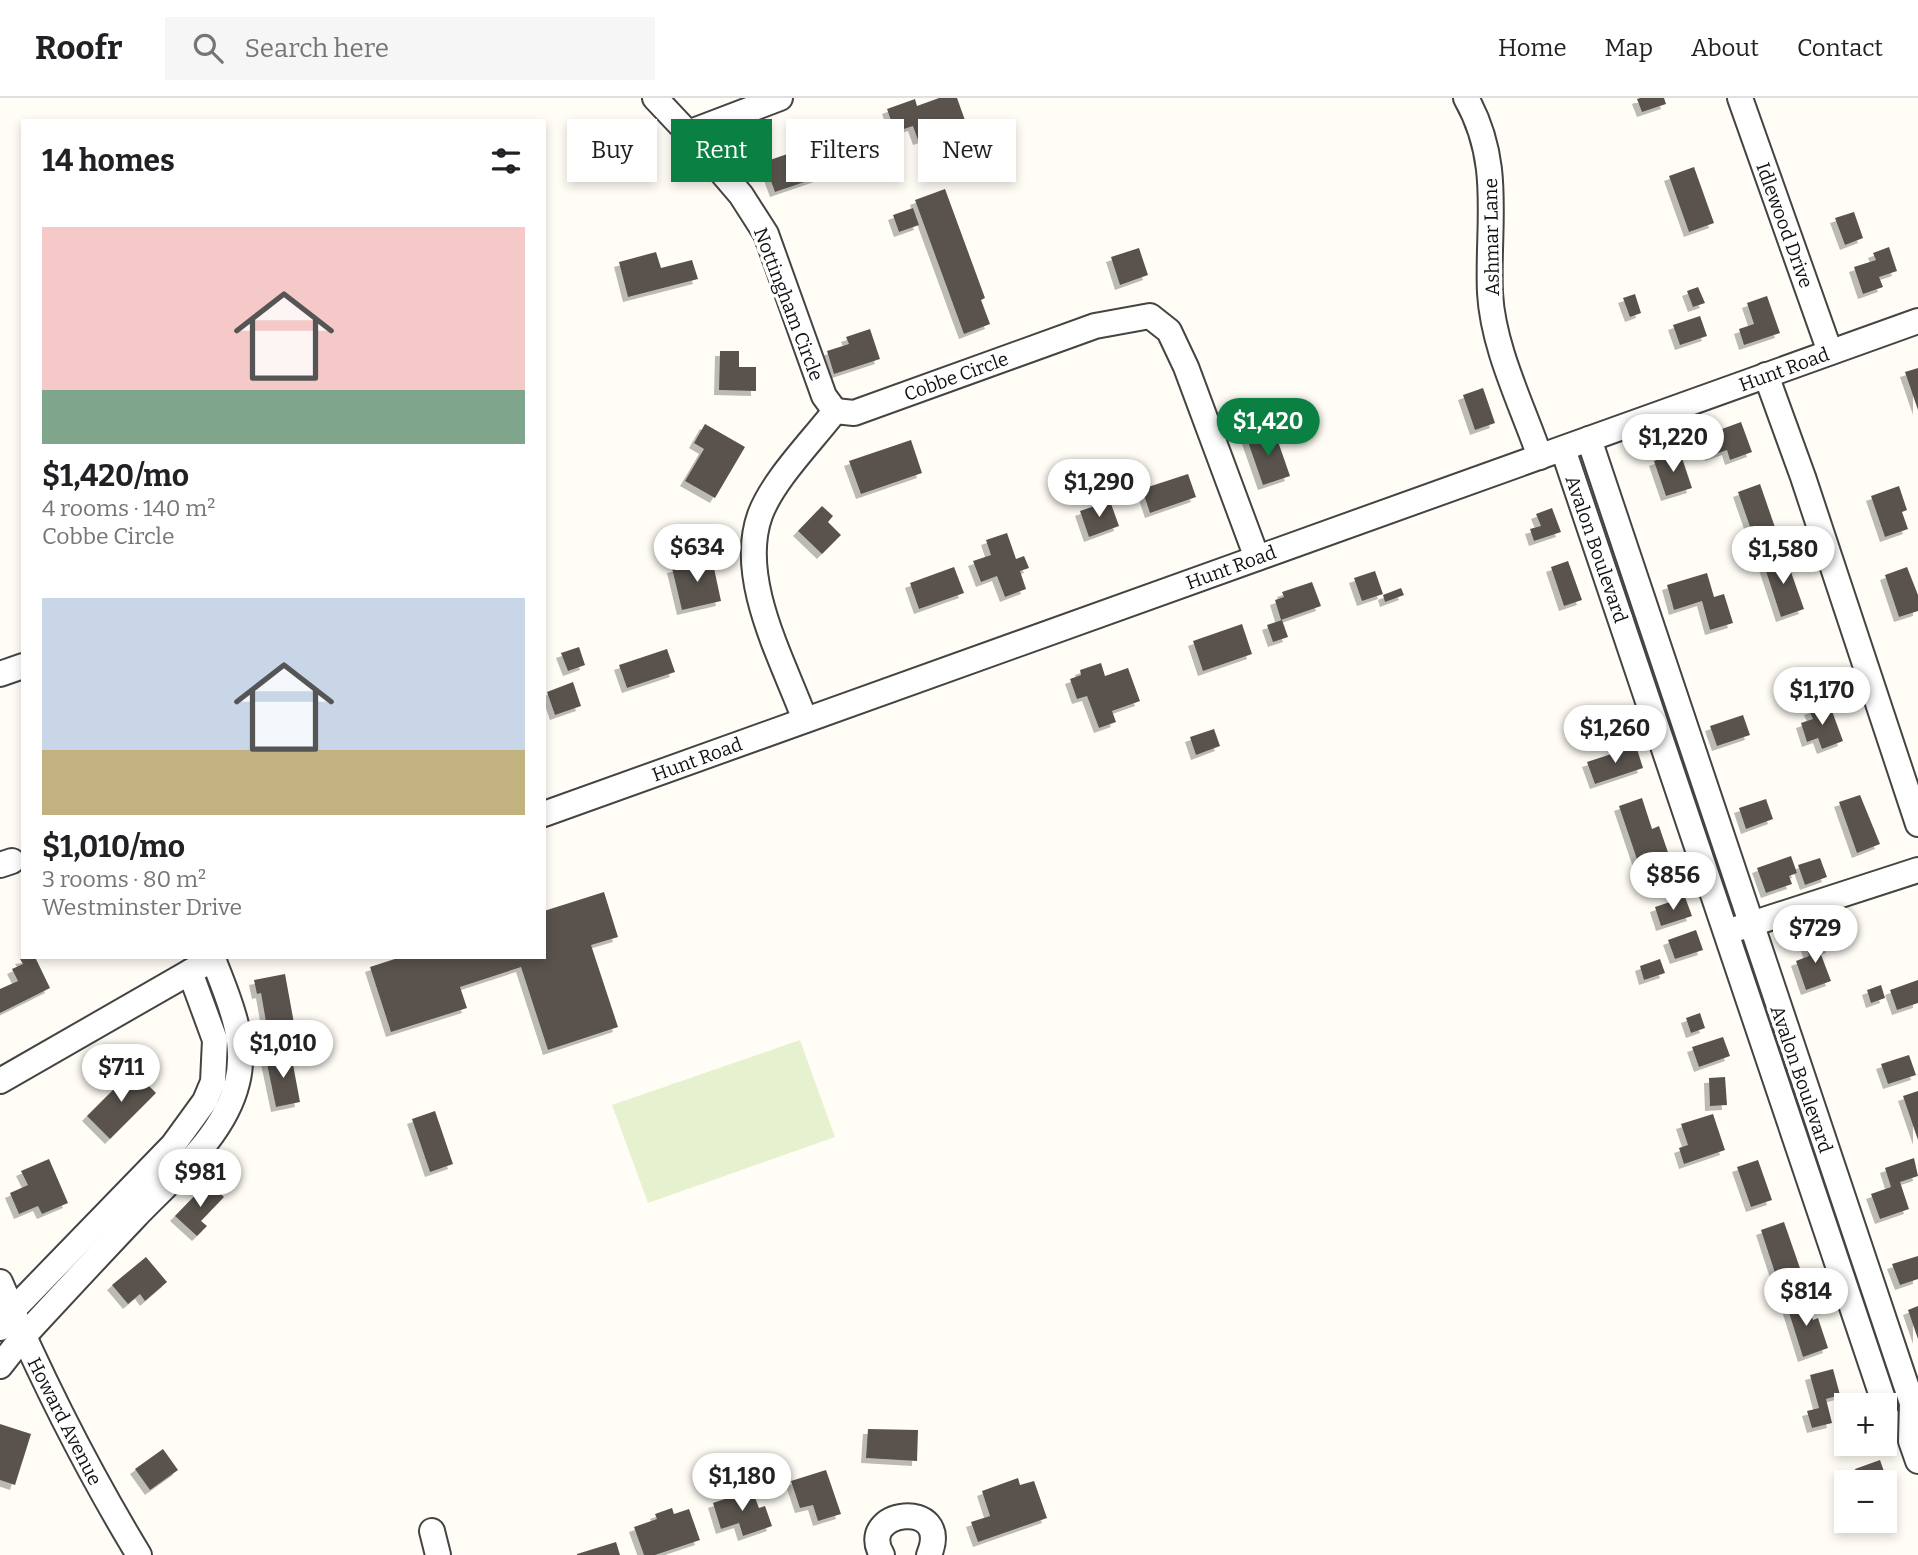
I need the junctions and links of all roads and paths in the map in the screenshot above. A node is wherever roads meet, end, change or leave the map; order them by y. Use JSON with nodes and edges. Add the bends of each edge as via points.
{"nodes":[{"id":1,"x":655,"y":98,"type":"edge"},
{"id":2,"x":780,"y":98,"type":"edge"},
{"id":3,"x":1466,"y":98,"type":"edge"},
{"id":4,"x":1740,"y":98,"type":"edge"},
{"id":5,"x":675,"y":119,"type":"edge"},
{"id":6,"x":725,"y":119,"type":"edge"},
{"id":7,"x":730,"y":182,"type":"edge"},
{"id":8,"x":1918,"y":321,"type":"edge"},
{"id":9,"x":1830,"y":352,"type":"junction"},
{"id":10,"x":1766,"y":375,"type":"junction"},
{"id":11,"x":835,"y":411,"type":"junction"},
{"id":12,"x":1589,"y":439,"type":"junction"},
{"id":13,"x":1551,"y":453,"type":"junction"},
{"id":14,"x":1257,"y":558,"type":"junction"},
{"id":15,"x":21,"y":667,"type":"edge"},
{"id":16,"x":0,"y":674,"type":"edge"},
{"id":17,"x":805,"y":720,"type":"junction"},
{"id":18,"x":546,"y":813,"type":"edge"},
{"id":19,"x":1918,"y":824,"type":"edge"},
{"id":20,"x":1918,"y":870,"type":"edge"},
{"id":21,"x":1738,"y":928,"type":"junction"},
{"id":22,"x":213,"y":959,"type":"edge"},
{"id":23,"x":215,"y":959,"type":"edge"},
{"id":24,"x":190,"y":972,"type":"junction"},
{"id":25,"x":0,"y":1082,"type":"edge"},
{"id":26,"x":0,"y":1282,"type":"edge"},
{"id":27,"x":12,"y":1326,"type":"edge"},
{"id":28,"x":0,"y":1366,"type":"edge"},
{"id":29,"x":1881,"y":1393,"type":"edge"},
{"id":30,"x":1897,"y":1427,"type":"edge"},
{"id":31,"x":1915,"y":1451,"type":"edge"},
{"id":32,"x":432,"y":1531,"type":"dead end"},
{"id":33,"x":876,"y":1554,"type":"edge"},
{"id":34,"x":139,"y":1555,"type":"edge"},
{"id":35,"x":439,"y":1555,"type":"edge"},
{"id":36,"x":929,"y":1555,"type":"edge"}],
"edges":[{"from":1,"to":5,"type":"street","name":"Nottingham Circle"},
{"from":2,"to":6,"type":"street"},
{"from":3,"to":13,"type":"street","name":"Ashmar Lane","via":[[1490,166],[1490,294],[1500,341]]},
{"from":4,"to":9,"type":"street","name":"Idlewood Drive"},
{"from":7,"to":11,"type":"street","name":"Nottingham Circle","via":[[766,234],[824,396]]},
{"from":8,"to":9,"type":"street","name":"Hunt Road"},
{"from":9,"to":10,"type":"street","name":"Hunt Road"},
{"from":10,"to":12,"type":"street","name":"Hunt Road"},
{"from":10,"to":19,"type":"street"},
{"from":11,"to":14,"type":"street","name":"Cobbe Circle","via":[[854,413],[1095,326],[1150,316],[1169,331],[1186,367]]},
{"from":11,"to":17,"type":"street","via":[[766,504],[752,547],[760,600]]},
{"from":12,"to":13,"type":"street","name":"Hunt Road"},
{"from":12,"to":21,"type":"street","name":"Avalon Boulevard"},
{"from":13,"to":14,"type":"street","name":"Hunt Road"},
{"from":13,"to":21,"type":"street","name":"Avalon Boulevard"},
{"from":14,"to":17,"type":"street","name":"Hunt Road"},
{"from":15,"to":16,"type":"street"},
{"from":17,"to":18,"type":"street","name":"Hunt Road"},
{"from":20,"to":21,"type":"street"},
{"from":21,"to":29,"type":"street","name":"Avalon Boulevard"},
{"from":21,"to":31,"type":"street","name":"Avalon Boulevard","via":[[1912,1402]]},
{"from":22,"to":24,"type":"street"},
{"from":23,"to":27,"type":"street","via":[[240,1053],[231,1103],[204,1144]]},
{"from":24,"to":25,"type":"street"},
{"from":24,"to":27,"type":"street","via":[[215,1040],[213,1082],[205,1101],[173,1145]]},
{"from":26,"to":27,"type":"street","name":"Howard Avenue"},
{"from":27,"to":28,"type":"street"},
{"from":27,"to":34,"type":"street","name":"Howard Avenue"},
{"from":30,"to":31,"type":"street","name":"Avalon Boulevard"},
{"from":32,"to":35,"type":"street"},
{"from":33,"to":36,"type":"street","via":[[883,1527],[906,1514],[930,1528],[933,1545]]}]}
